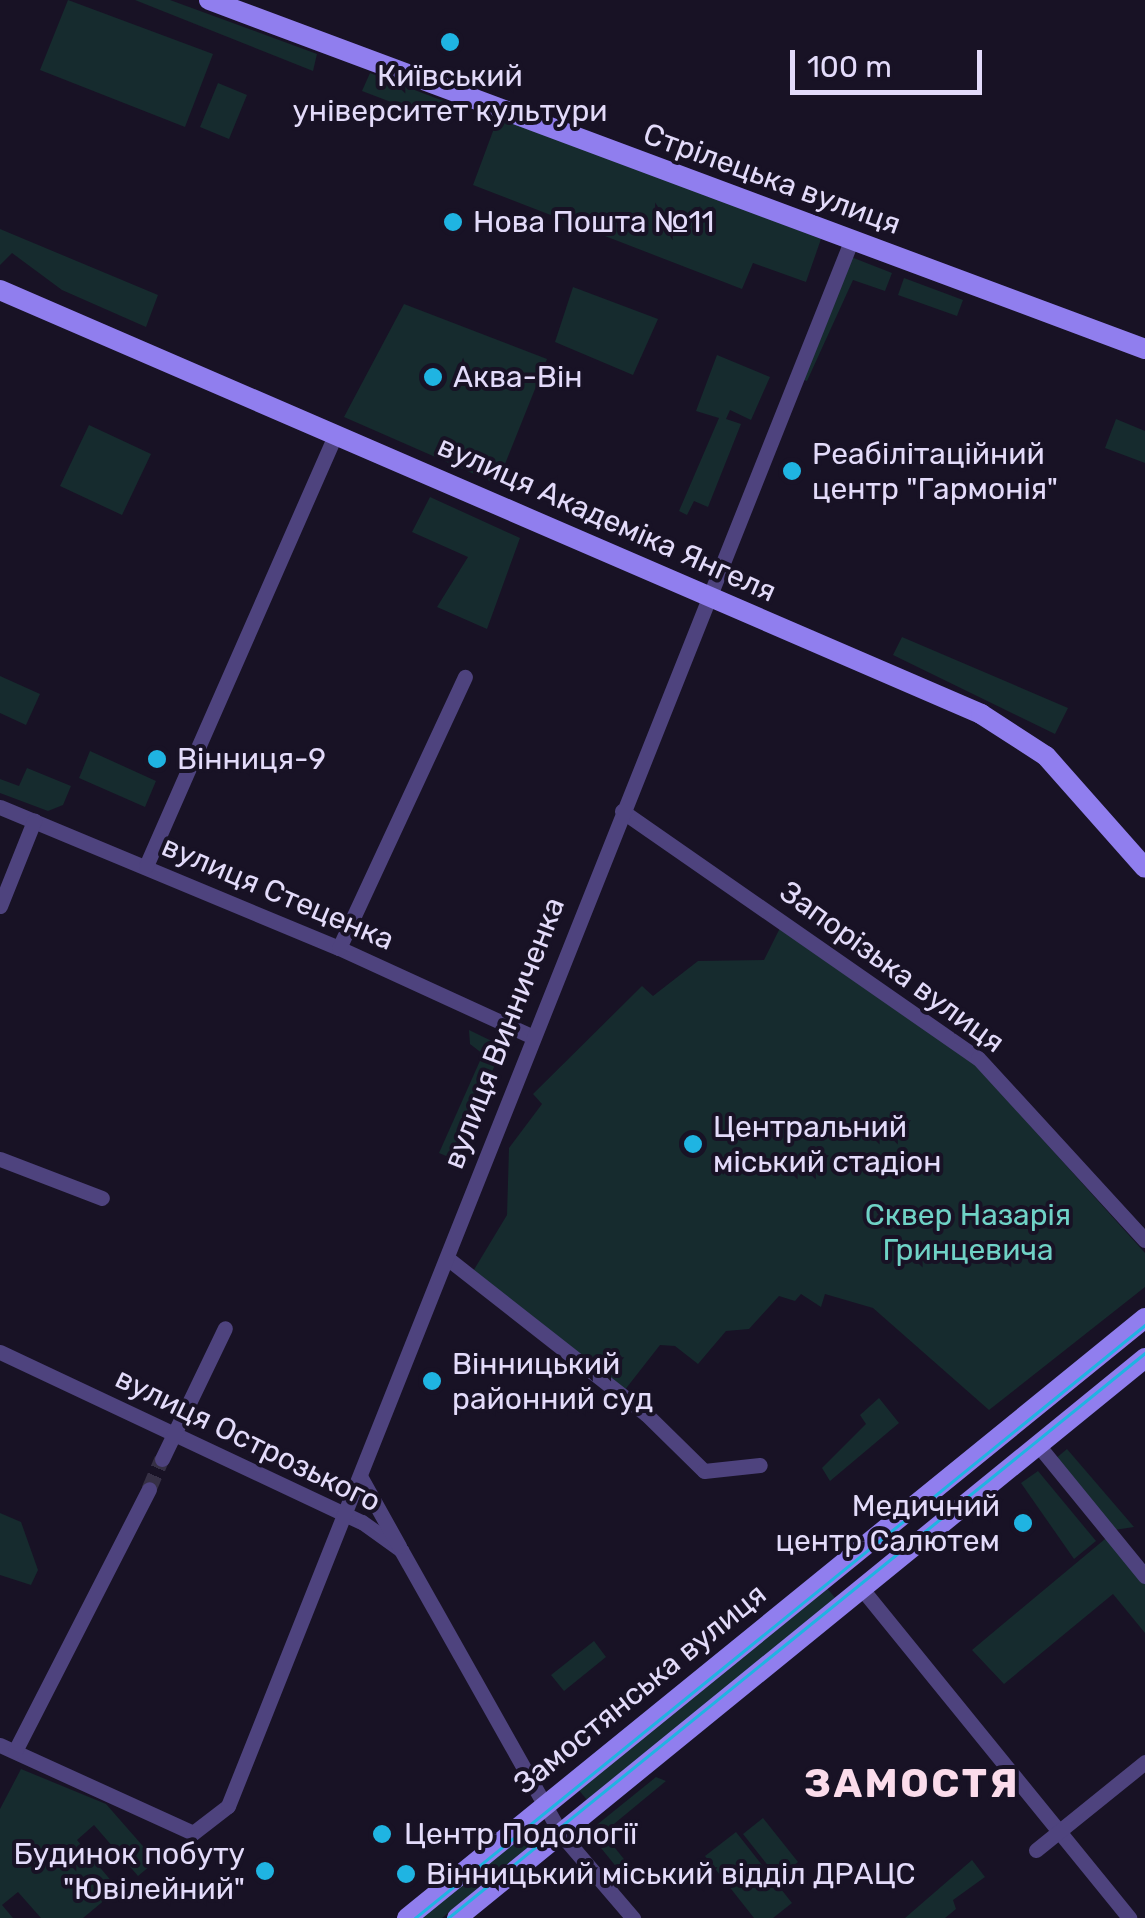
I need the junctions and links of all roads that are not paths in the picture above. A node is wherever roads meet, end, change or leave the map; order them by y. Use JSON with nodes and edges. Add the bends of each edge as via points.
{"nodes":[{"id":1,"x":209,"y":0,"type":"edge"},
{"id":2,"x":852,"y":240,"type":"junction"},
{"id":3,"x":0,"y":290,"type":"edge"},
{"id":4,"x":1145,"y":349,"type":"edge"},
{"id":5,"x":336,"y":433,"type":"junction"},
{"id":6,"x":709,"y":596,"type":"junction"},
{"id":7,"x":465,"y":677,"type":"dead end"},
{"id":8,"x":0,"y":807,"type":"edge"},
{"id":9,"x":622,"y":812,"type":"junction"},
{"id":10,"x":34,"y":820,"type":"junction"},
{"id":11,"x":146,"y":866,"type":"junction"},
{"id":12,"x":1145,"y":868,"type":"edge"},
{"id":13,"x":0,"y":906,"type":"edge"},
{"id":14,"x":339,"y":948,"type":"junction"},
{"id":15,"x":530,"y":1036,"type":"junction"},
{"id":16,"x":0,"y":1159,"type":"edge"},
{"id":17,"x":102,"y":1198,"type":"dead end"},
{"id":18,"x":1145,"y":1240,"type":"edge"},
{"id":19,"x":447,"y":1258,"type":"junction"},
{"id":20,"x":1145,"y":1318,"type":"edge"},
{"id":21,"x":225,"y":1328,"type":"dead end"},
{"id":22,"x":0,"y":1352,"type":"edge"},
{"id":23,"x":1145,"y":1358,"type":"edge"},
{"id":24,"x":172,"y":1433,"type":"junction"},
{"id":25,"x":1038,"y":1445,"type":"junction"},
{"id":26,"x":162,"y":1459,"type":"tunnel mouth"},
{"id":27,"x":760,"y":1466,"type":"dead end"},
{"id":28,"x":362,"y":1478,"type":"junction"},
{"id":29,"x":149,"y":1489,"type":"tunnel mouth"},
{"id":30,"x":347,"y":1515,"type":"junction"},
{"id":31,"x":401,"y":1550,"type":"junction"},
{"id":32,"x":1145,"y":1576,"type":"edge"},
{"id":33,"x":862,"y":1588,"type":"junction"},
{"id":34,"x":7,"y":1748,"type":"edge"},
{"id":35,"x":1145,"y":1762,"type":"edge"},
{"id":36,"x":546,"y":1805,"type":"junction"},
{"id":37,"x":1058,"y":1833,"type":"junction"},
{"id":38,"x":561,"y":1834,"type":"junction"},
{"id":39,"x":1036,"y":1850,"type":"dead end"},
{"id":40,"x":406,"y":1918,"type":"edge"},
{"id":41,"x":457,"y":1918,"type":"edge"},
{"id":42,"x":632,"y":1918,"type":"edge"},
{"id":43,"x":1129,"y":1918,"type":"edge"}],
"edges":[{"from":1,"to":2,"type":"main road","name":"Стрілецька вулиця"},
{"from":2,"to":4,"type":"main road","name":"Стрілецька вулиця"},
{"from":2,"to":6,"type":"street","name":"вулиця Винниченка"},
{"from":3,"to":5,"type":"main road","name":"вулиця Академіка Янгеля"},
{"from":5,"to":6,"type":"main road","name":"вулиця Академіка Янгеля"},
{"from":5,"to":11,"type":"street"},
{"from":6,"to":9,"type":"street","name":"вулиця Винниченка"},
{"from":6,"to":12,"type":"main road","name":"вулиця Академіка Янгеля","via":[[1006,728],[1046,756]]},
{"from":7,"to":14,"type":"street"},
{"from":8,"to":10,"type":"street","name":"вулиця Стеценка"},
{"from":9,"to":15,"type":"street","name":"вулиця Винниченка"},
{"from":9,"to":18,"type":"street","name":"Запорізька вулиця","via":[[978,1058]]},
{"from":10,"to":11,"type":"street","name":"вулиця Стеценка"},
{"from":10,"to":13,"type":"street"},
{"from":11,"to":14,"type":"street","name":"вулиця Стеценка"},
{"from":14,"to":15,"type":"street","name":"вулиця Стеценка"},
{"from":15,"to":19,"type":"street","name":"вулиця Винниченка"},
{"from":16,"to":17,"type":"street"},
{"from":19,"to":27,"type":"street","via":[[646,1414],[704,1471]]},
{"from":19,"to":28,"type":"street","name":"вулиця Винниченка"},
{"from":20,"to":36,"type":"main road","name":"Замостянська вулиця"},
{"from":21,"to":24,"type":"street"},
{"from":22,"to":24,"type":"street","name":"вулиця Острозького"},
{"from":23,"to":25,"type":"main road","name":"Замостянська вулиця"},
{"from":24,"to":26,"type":"street"},
{"from":24,"to":30,"type":"street","name":"вулиця Острозького"},
{"from":25,"to":32,"type":"street"},
{"from":25,"to":33,"type":"main road","name":"Замостянська вулиця"},
{"from":28,"to":30,"type":"street","name":"вулиця Винниченка"},
{"from":28,"to":31,"type":"street"},
{"from":29,"to":34,"type":"street"},
{"from":30,"to":31,"type":"street","name":"вулиця Острозького"},
{"from":30,"to":34,"type":"street","name":"вулиця Винниченка","via":[[228,1806],[193,1833]]},
{"from":31,"to":36,"type":"street","name":"вулиця Острозького"},
{"from":33,"to":37,"type":"street"},
{"from":33,"to":38,"type":"main road","name":"Замостянська вулиця"},
{"from":35,"to":37,"type":"street"},
{"from":36,"to":38,"type":"street","name":"вулиця Острозького"},
{"from":36,"to":40,"type":"main road","name":"Замостянська вулиця"},
{"from":37,"to":39,"type":"street"},
{"from":37,"to":43,"type":"street"},
{"from":38,"to":41,"type":"main road","name":"Замостянська вулиця"},
{"from":38,"to":42,"type":"street","name":"вулиця Острозького"}]}
